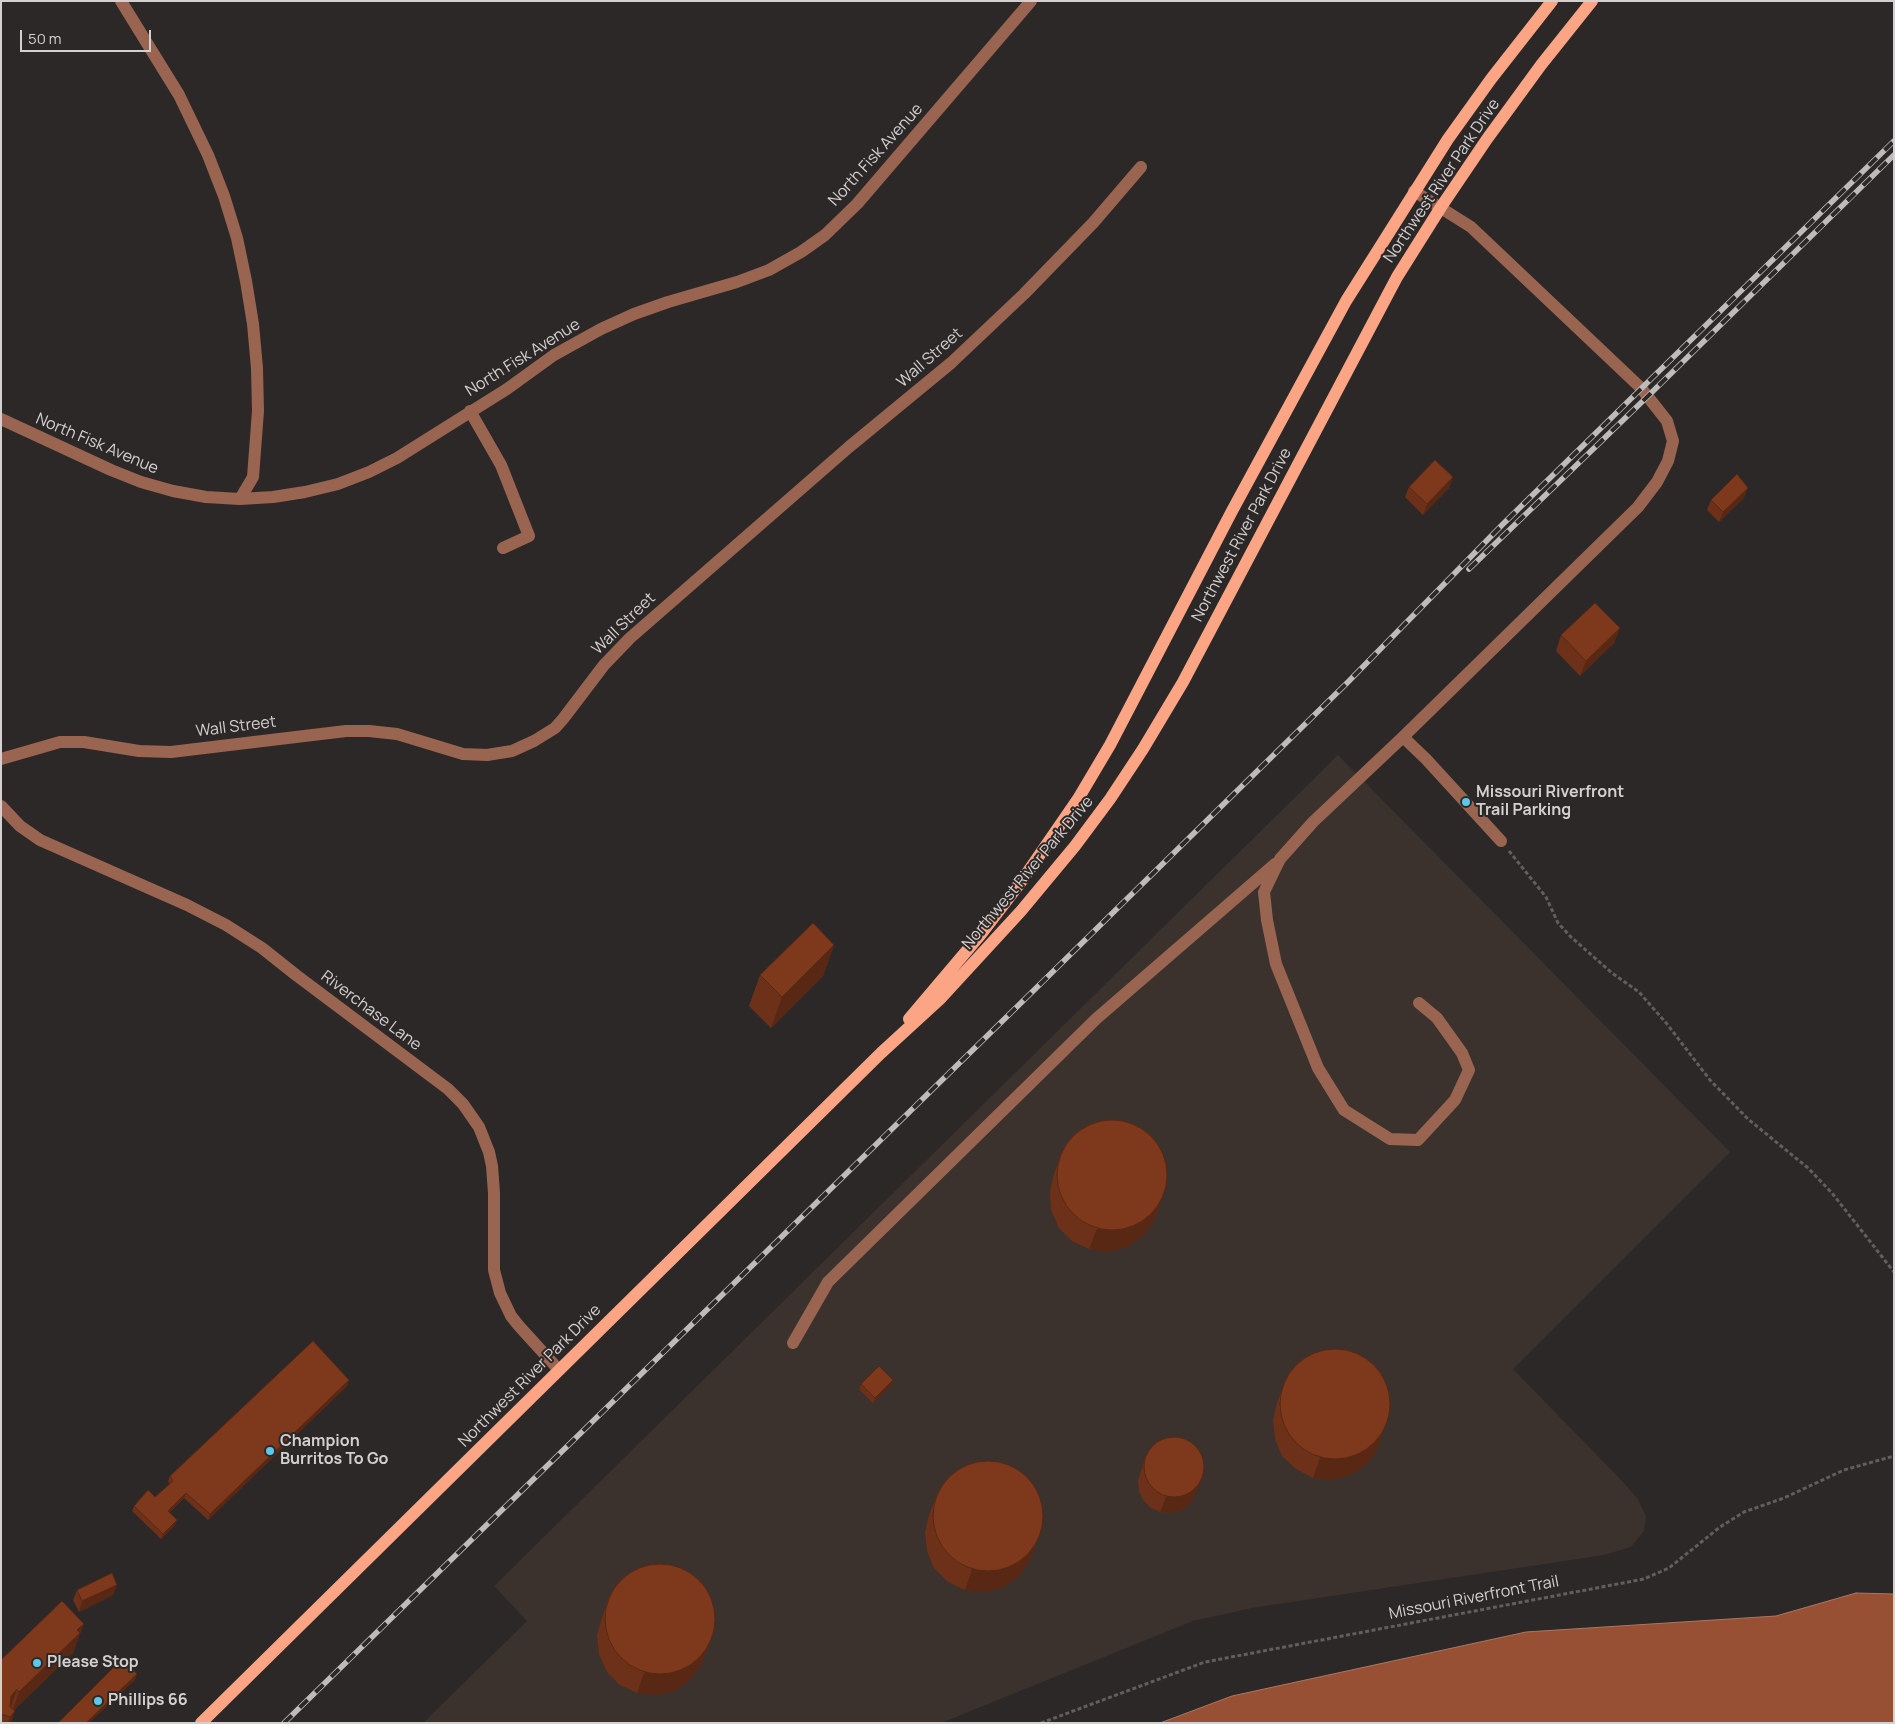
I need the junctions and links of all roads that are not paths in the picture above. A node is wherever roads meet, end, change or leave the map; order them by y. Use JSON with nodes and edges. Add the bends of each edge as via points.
{"nodes":[{"id":1,"x":121,"y":1,"type":"edge"},
{"id":2,"x":1031,"y":1,"type":"edge"},
{"id":3,"x":1552,"y":1,"type":"edge"},
{"id":4,"x":1592,"y":1,"type":"edge"},
{"id":5,"x":1142,"y":167,"type":"dead end"},
{"id":6,"x":1414,"y":190,"type":"junction"},
{"id":7,"x":1441,"y":207,"type":"junction"},
{"id":8,"x":470,"y":411,"type":"junction"},
{"id":9,"x":1,"y":419,"type":"edge"},
{"id":10,"x":240,"y":498,"type":"junction"},
{"id":11,"x":503,"y":548,"type":"dead end"},
{"id":12,"x":1403,"y":737,"type":"junction"},
{"id":13,"x":1,"y":759,"type":"edge"},
{"id":14,"x":1,"y":806,"type":"edge"},
{"id":15,"x":1501,"y":841,"type":"road end"},
{"id":16,"x":1280,"y":859,"type":"junction"},
{"id":17,"x":1419,"y":1003,"type":"dead end"},
{"id":18,"x":881,"y":1053,"type":"junction"},
{"id":19,"x":793,"y":1343,"type":"dead end"},
{"id":20,"x":559,"y":1370,"type":"junction"},
{"id":21,"x":201,"y":1723,"type":"edge"}],
"edges":[{"from":1,"to":10,"type":"street","via":[[179,95],[208,155],[237,238],[254,324],[258,411],[253,477]]},
{"from":2,"to":8,"type":"street","name":"North Fisk Avenue","via":[[857,204],[801,252],[769,270],[668,302],[601,329],[554,355]]},
{"from":3,"to":6,"type":"main road","name":"Northwest River Park Drive","via":[[1490,79]]},
{"from":4,"to":7,"type":"main road","name":"Northwest River Park Drive","via":[[1536,73]]},
{"from":5,"to":13,"type":"street","name":"Wall Street","via":[[1093,223],[951,363],[849,447],[630,638],[599,671],[563,719],[534,741],[487,755],[463,754],[397,734],[369,730],[171,752],[60,742]]},
{"from":6,"to":7,"type":"street"},
{"from":6,"to":18,"type":"main road","name":"Northwest River Park Drive","via":[[1295,393],[1078,799],[980,934]]},
{"from":7,"to":12,"type":"street","via":[[1472,227],[1641,388],[1667,421],[1673,441],[1668,461],[1657,482],[1638,506]]},
{"from":7,"to":18,"type":"main road","name":"Northwest River Park Drive","via":[[1397,277],[1183,682],[1110,799],[1021,911],[941,998]]},
{"from":8,"to":10,"type":"street","name":"North Fisk Avenue","via":[[396,458],[338,484],[273,497]]},
{"from":8,"to":11,"type":"street","via":[[501,464],[529,536]]},
{"from":9,"to":10,"type":"street","name":"North Fisk Avenue","via":[[141,482],[206,497]]},
{"from":12,"to":15,"type":"street"},
{"from":12,"to":16,"type":"street","via":[[1313,822]]},
{"from":14,"to":20,"type":"street","name":"Riverchase Lane","via":[[20,826],[40,840],[187,905],[262,948],[448,1089],[463,1104],[479,1127],[492,1166],[494,1270],[500,1294],[511,1316]]},
{"from":16,"to":17,"type":"street","via":[[1264,892],[1276,964],[1295,1013],[1318,1068],[1344,1110],[1390,1139],[1418,1140],[1455,1100],[1469,1070],[1462,1053],[1437,1018]]},
{"from":16,"to":19,"type":"street","via":[[1096,1019],[828,1282]]},
{"from":18,"to":20,"type":"main road","name":"Northwest River Park Drive"},
{"from":20,"to":21,"type":"main road","name":"Northwest River Park Drive"}]}
